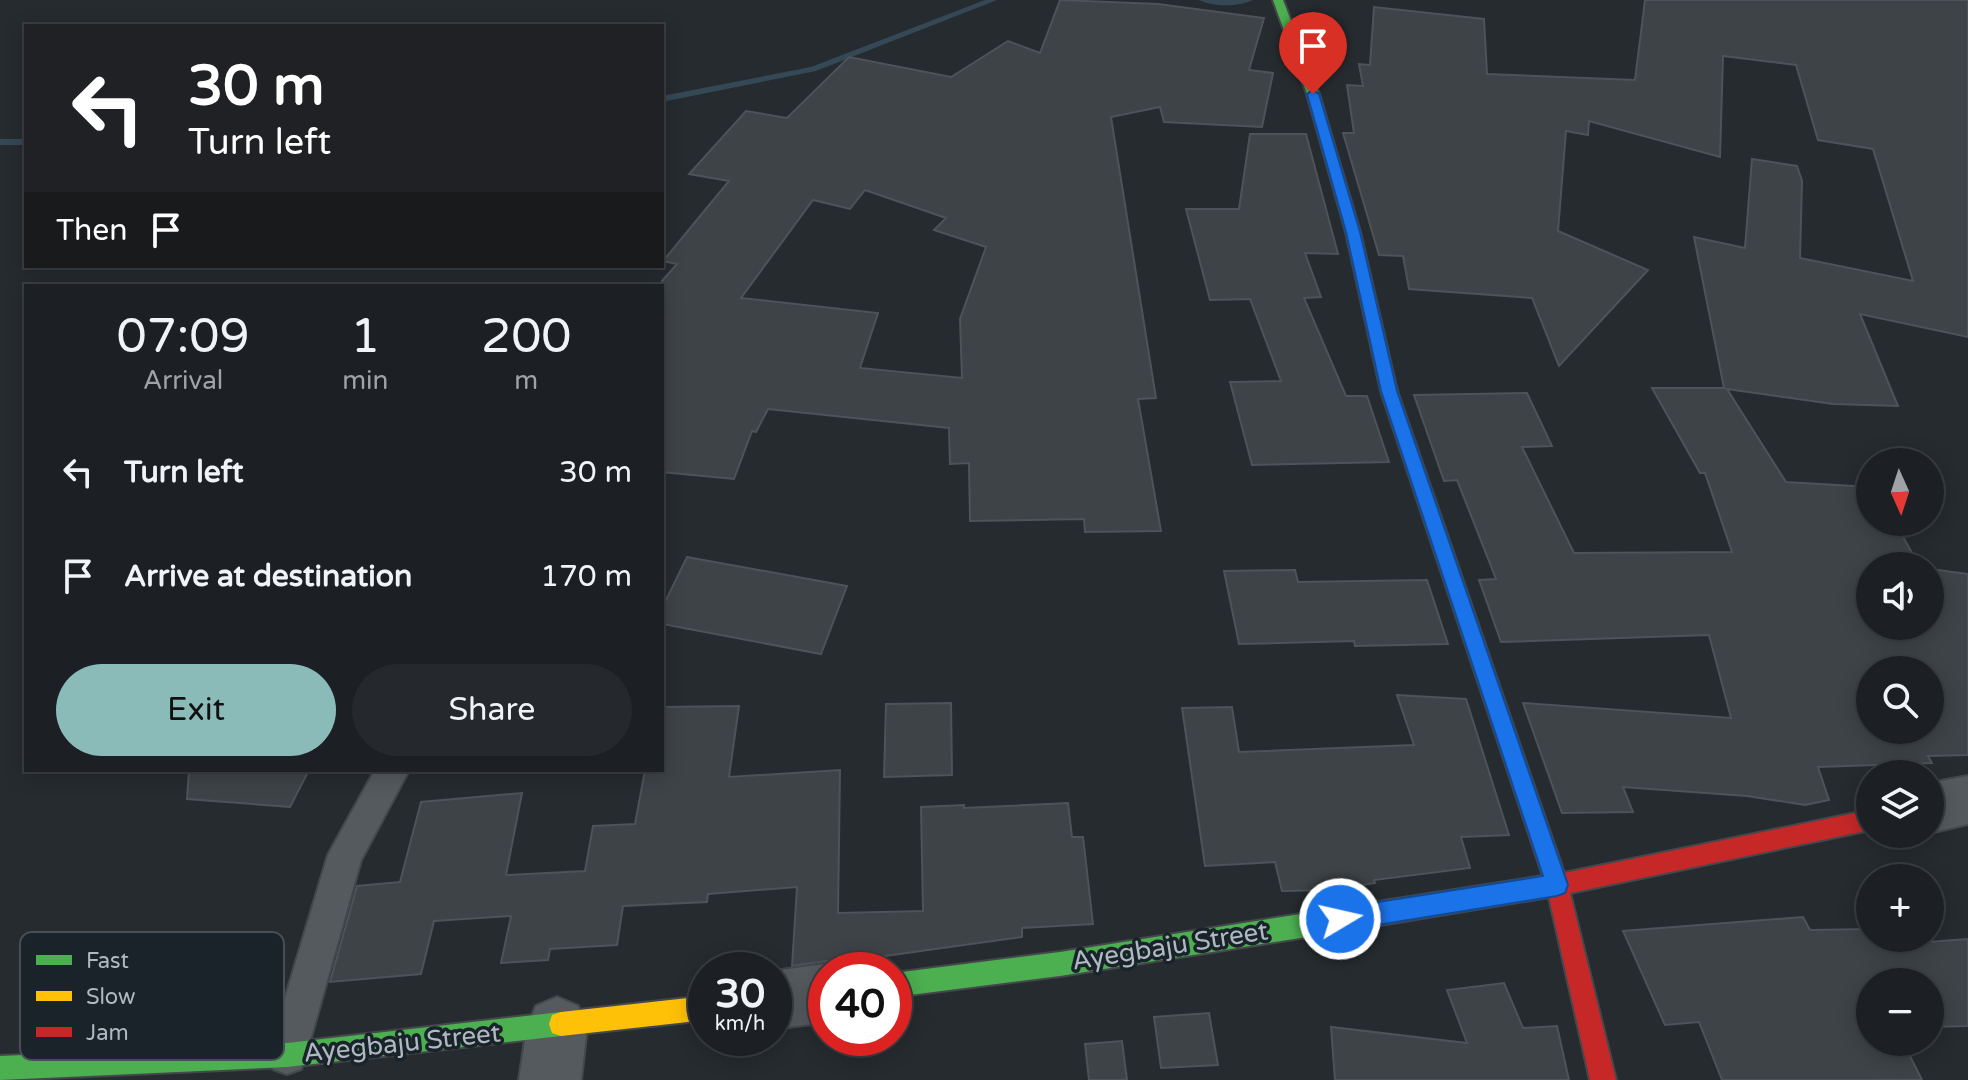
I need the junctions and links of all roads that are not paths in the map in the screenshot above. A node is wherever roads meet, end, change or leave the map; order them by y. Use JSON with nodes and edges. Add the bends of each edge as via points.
{"nodes":[{"id":1,"x":1278,"y":0,"type":"edge"},
{"id":2,"x":392,"y":772,"type":"edge"},
{"id":3,"x":1968,"y":800,"type":"edge"},
{"id":4,"x":1944,"y":805,"type":"edge"},
{"id":5,"x":1856,"y":823,"type":"edge"},
{"id":6,"x":1557,"y":885,"type":"junction"},
{"id":7,"x":912,"y":983,"type":"edge"},
{"id":8,"x":688,"y":1013,"type":"edge"},
{"id":9,"x":554,"y":1053,"type":"edge"},
{"id":10,"x":284,"y":1055,"type":"edge"},
{"id":11,"x":287,"y":1055,"type":"junction"},
{"id":12,"x":184,"y":1060,"type":"edge"},
{"id":13,"x":0,"y":1069,"type":"edge"},
{"id":14,"x":1603,"y":1080,"type":"edge"}],
"edges":[{"from":1,"to":6,"type":"street","via":[[1313,94],[1353,232],[1389,391]]},
{"from":2,"to":11,"type":"lane","via":[[345,855]]},
{"from":3,"to":4,"type":"street"},
{"from":5,"to":6,"type":"street","name":"Ayegbaju Street"},
{"from":6,"to":7,"type":"street","name":"Ayegbaju Street"},
{"from":6,"to":14,"type":"street"},
{"from":8,"to":9,"type":"street","name":"Ayegbaju Street"},
{"from":9,"to":11,"type":"street","name":"Ayegbaju Street"},
{"from":10,"to":11,"type":"street","name":"Ayegbaju Street"},
{"from":12,"to":13,"type":"street","name":"Ayegbaju Street"}]}
